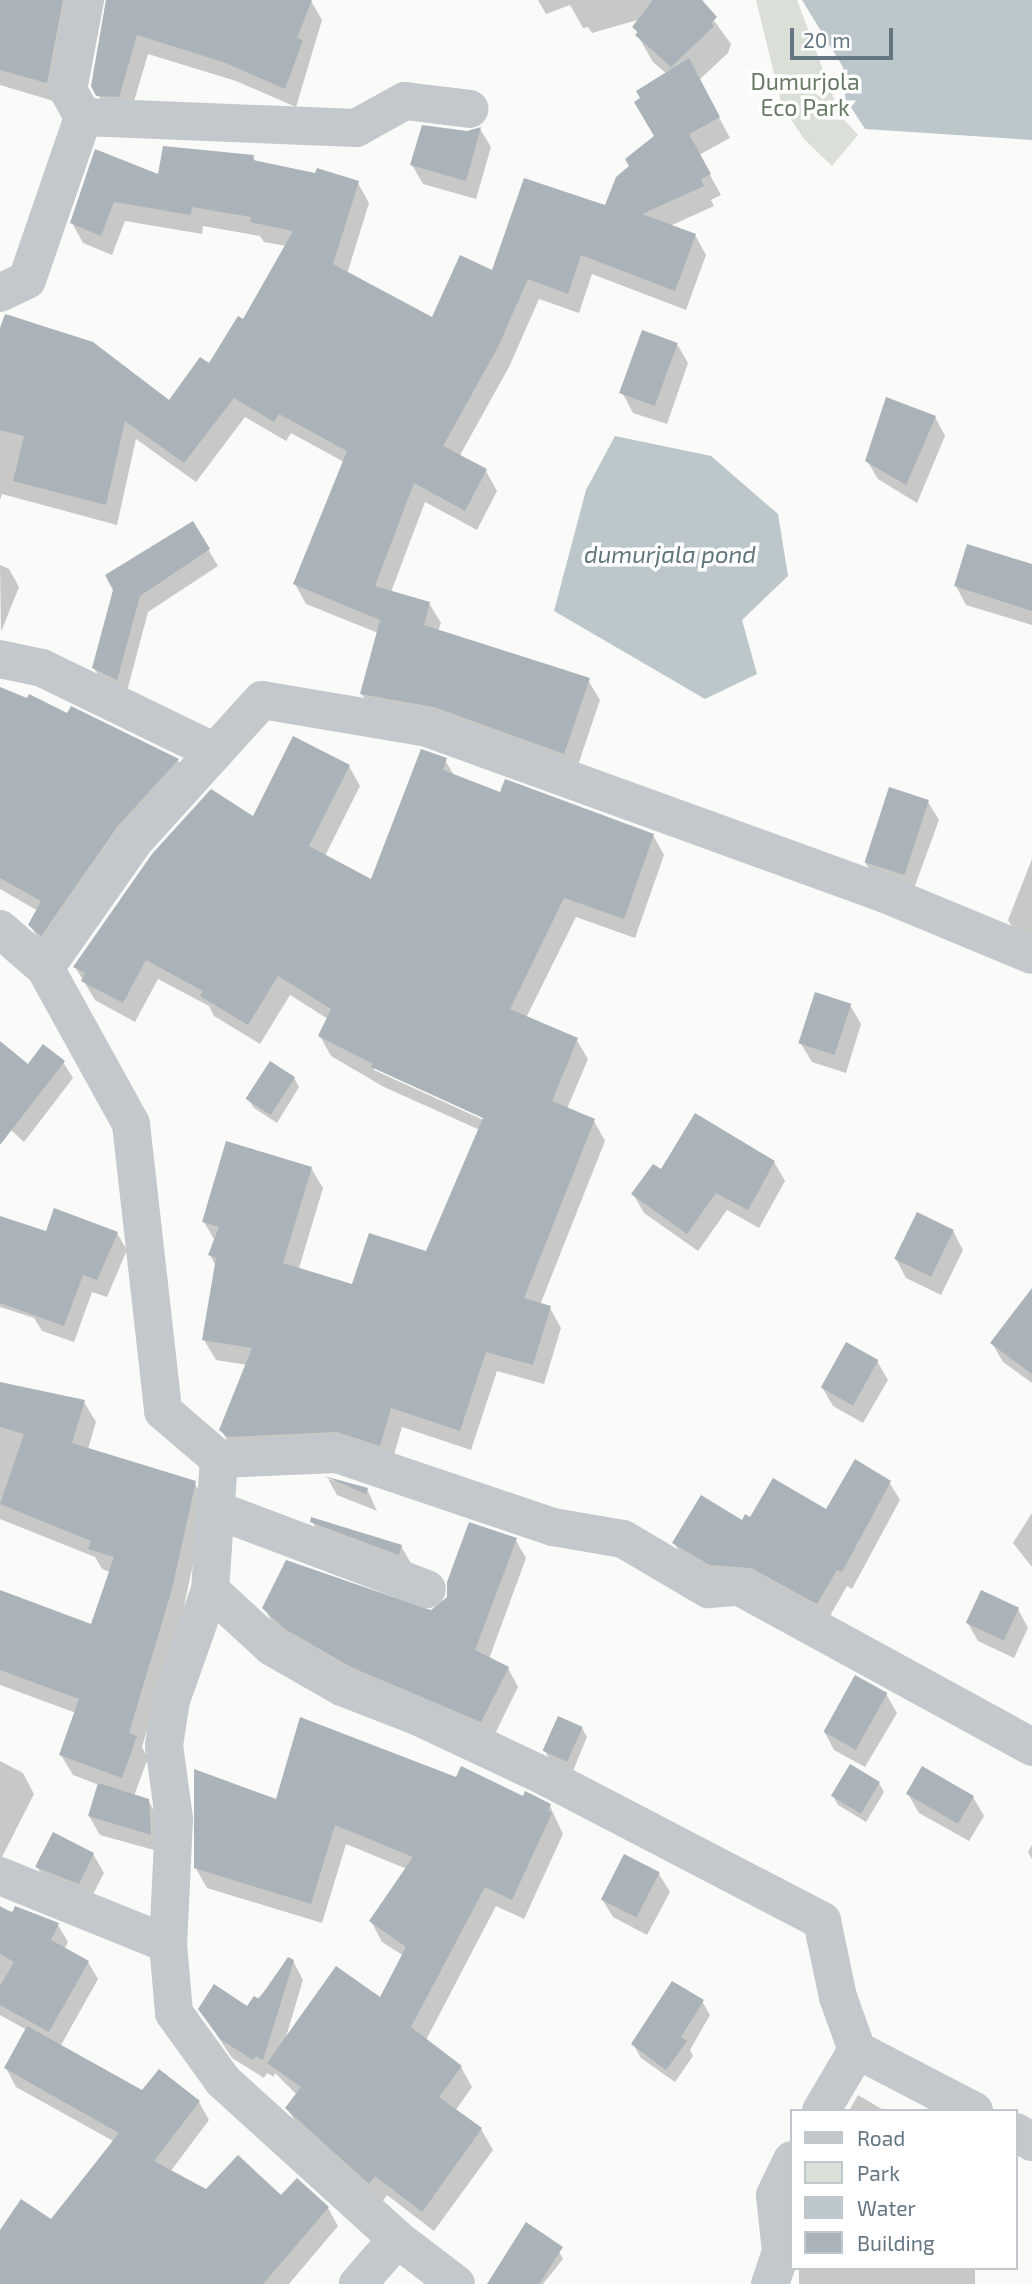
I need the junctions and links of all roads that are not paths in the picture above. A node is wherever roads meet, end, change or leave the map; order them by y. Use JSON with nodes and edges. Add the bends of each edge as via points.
{"nodes":[{"id":1,"x":85,"y":0,"type":"edge"},
{"id":2,"x":470,"y":109,"type":"dead end"},
{"id":3,"x":83,"y":117,"type":"junction"},
{"id":4,"x":0,"y":293,"type":"edge"},
{"id":5,"x":0,"y":659,"type":"edge"},
{"id":6,"x":215,"y":752,"type":"junction"},
{"id":7,"x":0,"y":929,"type":"edge"},
{"id":8,"x":1032,"y":955,"type":"edge"},
{"id":9,"x":45,"y":968,"type":"junction"},
{"id":10,"x":219,"y":1459,"type":"junction"},
{"id":11,"x":219,"y":1511,"type":"junction"},
{"id":12,"x":426,"y":1589,"type":"dead end"},
{"id":13,"x":210,"y":1590,"type":"junction"},
{"id":14,"x":1032,"y":1747,"type":"edge"},
{"id":15,"x":0,"y":1876,"type":"edge"},
{"id":16,"x":168,"y":1944,"type":"junction"},
{"id":17,"x":857,"y":2050,"type":"junction"},
{"id":18,"x":822,"y":2109,"type":"edge"},
{"id":19,"x":970,"y":2109,"type":"edge"},
{"id":20,"x":790,"y":2164,"type":"edge"},
{"id":21,"x":397,"y":2239,"type":"junction"},
{"id":22,"x":358,"y":2284,"type":"edge"},
{"id":23,"x":456,"y":2284,"type":"edge"},
{"id":24,"x":770,"y":2284,"type":"edge"}],
"edges":[{"from":1,"to":3,"type":"street","via":[[68,90]]},
{"from":2,"to":3,"type":"street","via":[[405,101],[356,128]]},
{"from":3,"to":4,"type":"street","via":[[27,280]]},
{"from":5,"to":6,"type":"street","via":[[42,668]]},
{"from":6,"to":8,"type":"street","via":[[261,700],[427,728],[885,894]]},
{"from":6,"to":9,"type":"street","via":[[135,840]]},
{"from":7,"to":9,"type":"street"},
{"from":9,"to":10,"type":"street","via":[[131,1124],[163,1411]]},
{"from":10,"to":11,"type":"street"},
{"from":10,"to":14,"type":"street","via":[[337,1454],[553,1527],[623,1539],[708,1589],[740,1587]]},
{"from":11,"to":12,"type":"street"},
{"from":11,"to":13,"type":"street"},
{"from":13,"to":16,"type":"street","via":[[172,1700],[164,1745],[175,1866]]},
{"from":13,"to":17,"type":"street","via":[[272,1647],[342,1687],[529,1769],[822,1921],[838,1997]]},
{"from":15,"to":16,"type":"street"},
{"from":16,"to":21,"type":"street","via":[[174,2013],[223,2081]]},
{"from":17,"to":18,"type":"street"},
{"from":17,"to":19,"type":"street"},
{"from":20,"to":24,"type":"street","via":[[775,2195],[781,2252]]},
{"from":21,"to":22,"type":"street"},
{"from":21,"to":23,"type":"street"}]}
